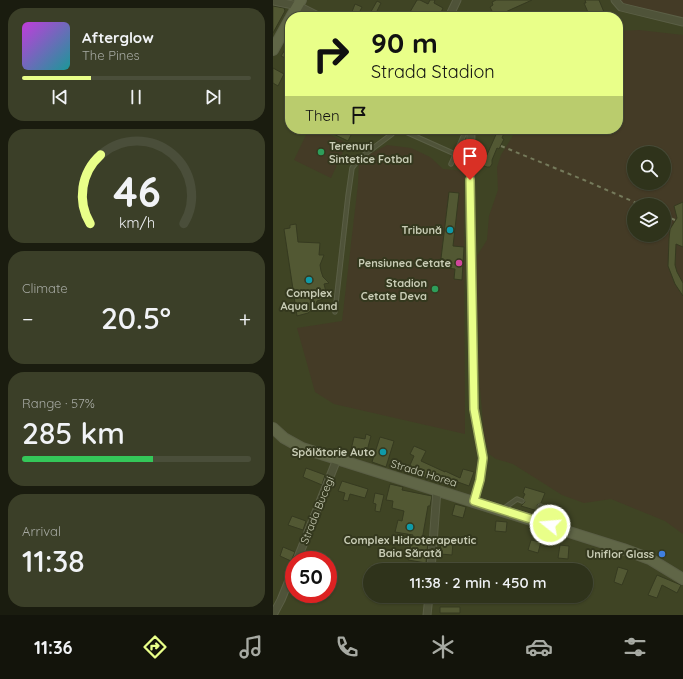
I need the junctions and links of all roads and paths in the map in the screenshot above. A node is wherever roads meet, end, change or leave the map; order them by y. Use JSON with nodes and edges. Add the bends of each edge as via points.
{"nodes":[{"id":1,"x":457,"y":0,"type":"edge"},
{"id":2,"x":615,"y":0,"type":"edge"},
{"id":3,"x":273,"y":1,"type":"edge"},
{"id":4,"x":299,"y":3,"type":"edge"},
{"id":5,"x":294,"y":12,"type":"edge"},
{"id":6,"x":312,"y":12,"type":"edge"},
{"id":7,"x":451,"y":12,"type":"edge"},
{"id":8,"x":683,"y":22,"type":"edge"},
{"id":9,"x":285,"y":29,"type":"edge"},
{"id":10,"x":273,"y":50,"type":"edge"},
{"id":11,"x":394,"y":134,"type":"edge"},
{"id":12,"x":409,"y":134,"type":"edge"},
{"id":13,"x":464,"y":134,"type":"edge"},
{"id":14,"x":471,"y":134,"type":"edge"},
{"id":15,"x":455,"y":154,"type":"junction"},
{"id":16,"x":451,"y":164,"type":"dead end"},
{"id":17,"x":335,"y":312,"type":"dead end"},
{"id":18,"x":273,"y":428,"type":"edge"},
{"id":19,"x":337,"y":459,"type":"junction"},
{"id":20,"x":437,"y":490,"type":"junction"},
{"id":21,"x":474,"y":501,"type":"junction"},
{"id":22,"x":522,"y":501,"type":"dead end"},
{"id":23,"x":540,"y":506,"type":"dead end"},
{"id":24,"x":502,"y":510,"type":"junction"},
{"id":25,"x":550,"y":525,"type":"junction"},
{"id":26,"x":301,"y":551,"type":"edge"},
{"id":27,"x":432,"y":563,"type":"edge"},
{"id":28,"x":683,"y":579,"type":"edge"},
{"id":29,"x":285,"y":590,"type":"edge"},
{"id":30,"x":428,"y":603,"type":"edge"},
{"id":31,"x":273,"y":615,"type":"edge"},
{"id":32,"x":427,"y":615,"type":"edge"}],
"edges":[{"from":1,"to":7,"type":"street"},
{"from":2,"to":8,"type":"street","via":[[621,7]]},
{"from":3,"to":4,"type":"street"},
{"from":4,"to":5,"type":"main road"},
{"from":4,"to":6,"type":"street"},
{"from":9,"to":10,"type":"main road"},
{"from":11,"to":17,"type":"lane","via":[[365,153],[352,168]]},
{"from":12,"to":15,"type":"lane"},
{"from":13,"to":15,"type":"lane"},
{"from":14,"to":21,"type":"street","via":[[474,409],[483,458]]},
{"from":15,"to":16,"type":"lane"},
{"from":18,"to":19,"type":"main road","name":"Strada Horea","via":[[293,444]]},
{"from":19,"to":20,"type":"main road","name":"Strada Horea"},
{"from":19,"to":26,"type":"street","name":"Strada Bucegi"},
{"from":20,"to":21,"type":"main road","name":"Strada Horea"},
{"from":20,"to":27,"type":"street"},
{"from":21,"to":24,"type":"main road","name":"Strada Horea"},
{"from":22,"to":24,"type":"lane","via":[[517,499]]},
{"from":23,"to":25,"type":"lane"},
{"from":24,"to":25,"type":"main road","name":"Strada Horea"},
{"from":25,"to":28,"type":"main road","name":"Strada Horea","via":[[650,559]]},
{"from":29,"to":31,"type":"street"},
{"from":30,"to":32,"type":"street"}]}
